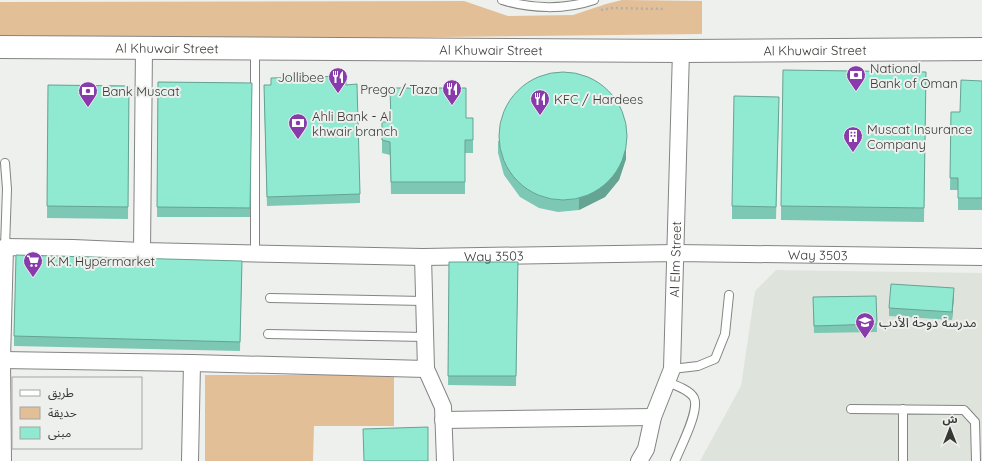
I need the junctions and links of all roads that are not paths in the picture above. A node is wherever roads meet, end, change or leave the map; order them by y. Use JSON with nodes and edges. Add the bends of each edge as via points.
{"nodes":[{"id":1,"x":502,"y":0,"type":"edge"},
{"id":2,"x":594,"y":0,"type":"edge"},
{"id":3,"x":0,"y":47,"type":"edge"},
{"id":4,"x":144,"y":48,"type":"junction"},
{"id":5,"x":255,"y":48,"type":"junction"},
{"id":6,"x":982,"y":49,"type":"edge"},
{"id":7,"x":682,"y":51,"type":"junction"},
{"id":8,"x":6,"y":163,"type":"dead end"},
{"id":9,"x":6,"y":247,"type":"junction"},
{"id":10,"x":142,"y":251,"type":"junction"},
{"id":11,"x":676,"y":253,"type":"junction"},
{"id":12,"x":256,"y":254,"type":"junction"},
{"id":13,"x":423,"y":257,"type":"junction"},
{"id":14,"x":982,"y":257,"type":"edge"},
{"id":15,"x":729,"y":295,"type":"dead end"},
{"id":16,"x":270,"y":298,"type":"dead end"},
{"id":17,"x":424,"y":300,"type":"junction"},
{"id":18,"x":268,"y":334,"type":"dead end"},
{"id":19,"x":425,"y":337,"type":"junction"},
{"id":20,"x":2,"y":360,"type":"junction"},
{"id":21,"x":192,"y":363,"type":"junction"},
{"id":22,"x":426,"y":369,"type":"junction"},
{"id":23,"x":670,"y":376,"type":"junction"},
{"id":24,"x":851,"y":409,"type":"dead end"},
{"id":25,"x":902,"y":409,"type":"junction"},
{"id":26,"x":653,"y":417,"type":"junction"},
{"id":27,"x":443,"y":420,"type":"junction"},
{"id":28,"x":3,"y":461,"type":"edge"},
{"id":29,"x":190,"y":461,"type":"edge"},
{"id":30,"x":444,"y":461,"type":"edge"},
{"id":31,"x":639,"y":461,"type":"edge"},
{"id":32,"x":675,"y":461,"type":"edge"},
{"id":33,"x":903,"y":461,"type":"edge"},
{"id":34,"x":976,"y":461,"type":"edge"}],
"edges":[{"from":1,"to":2,"type":"lane","via":[[547,7],[572,6]]},
{"from":3,"to":4,"type":"street","name":"Al Khuwair Street"},
{"from":4,"to":5,"type":"street","name":"Al Khuwair Street"},
{"from":4,"to":10,"type":"street"},
{"from":5,"to":7,"type":"street","name":"Al Khuwair Street"},
{"from":5,"to":12,"type":"lane"},
{"from":6,"to":7,"type":"street","name":"Al Khuwair Street"},
{"from":7,"to":11,"type":"street","name":"Al Elm Street"},
{"from":8,"to":9,"type":"lane"},
{"from":9,"to":10,"type":"street","name":"Way 3503"},
{"from":9,"to":20,"type":"street"},
{"from":10,"to":12,"type":"street","name":"Way 3503"},
{"from":11,"to":13,"type":"street","name":"Way 3503"},
{"from":11,"to":14,"type":"street","name":"Way 3503"},
{"from":11,"to":23,"type":"street","name":"Al Elm Street"},
{"from":12,"to":13,"type":"street","name":"Way 3503"},
{"from":13,"to":17,"type":"street"},
{"from":15,"to":23,"type":"lane","via":[[725,334],[715,359]]},
{"from":16,"to":17,"type":"lane"},
{"from":17,"to":19,"type":"street"},
{"from":18,"to":19,"type":"lane"},
{"from":19,"to":22,"type":"street"},
{"from":20,"to":21,"type":"street"},
{"from":20,"to":28,"type":"street"},
{"from":21,"to":22,"type":"street"},
{"from":21,"to":29,"type":"street"},
{"from":22,"to":27,"type":"street","via":[[443,407]]},
{"from":23,"to":26,"type":"street","name":"Al Elm Street"},
{"from":23,"to":32,"type":"lane","via":[[694,398],[695,408],[692,423]]},
{"from":24,"to":25,"type":"lane"},
{"from":25,"to":33,"type":"lane"},
{"from":25,"to":34,"type":"lane","via":[[964,410],[975,422]]},
{"from":26,"to":27,"type":"street"},
{"from":26,"to":31,"type":"street","name":"Al Elm Street","via":[[646,449]]},
{"from":27,"to":30,"type":"street"}]}
